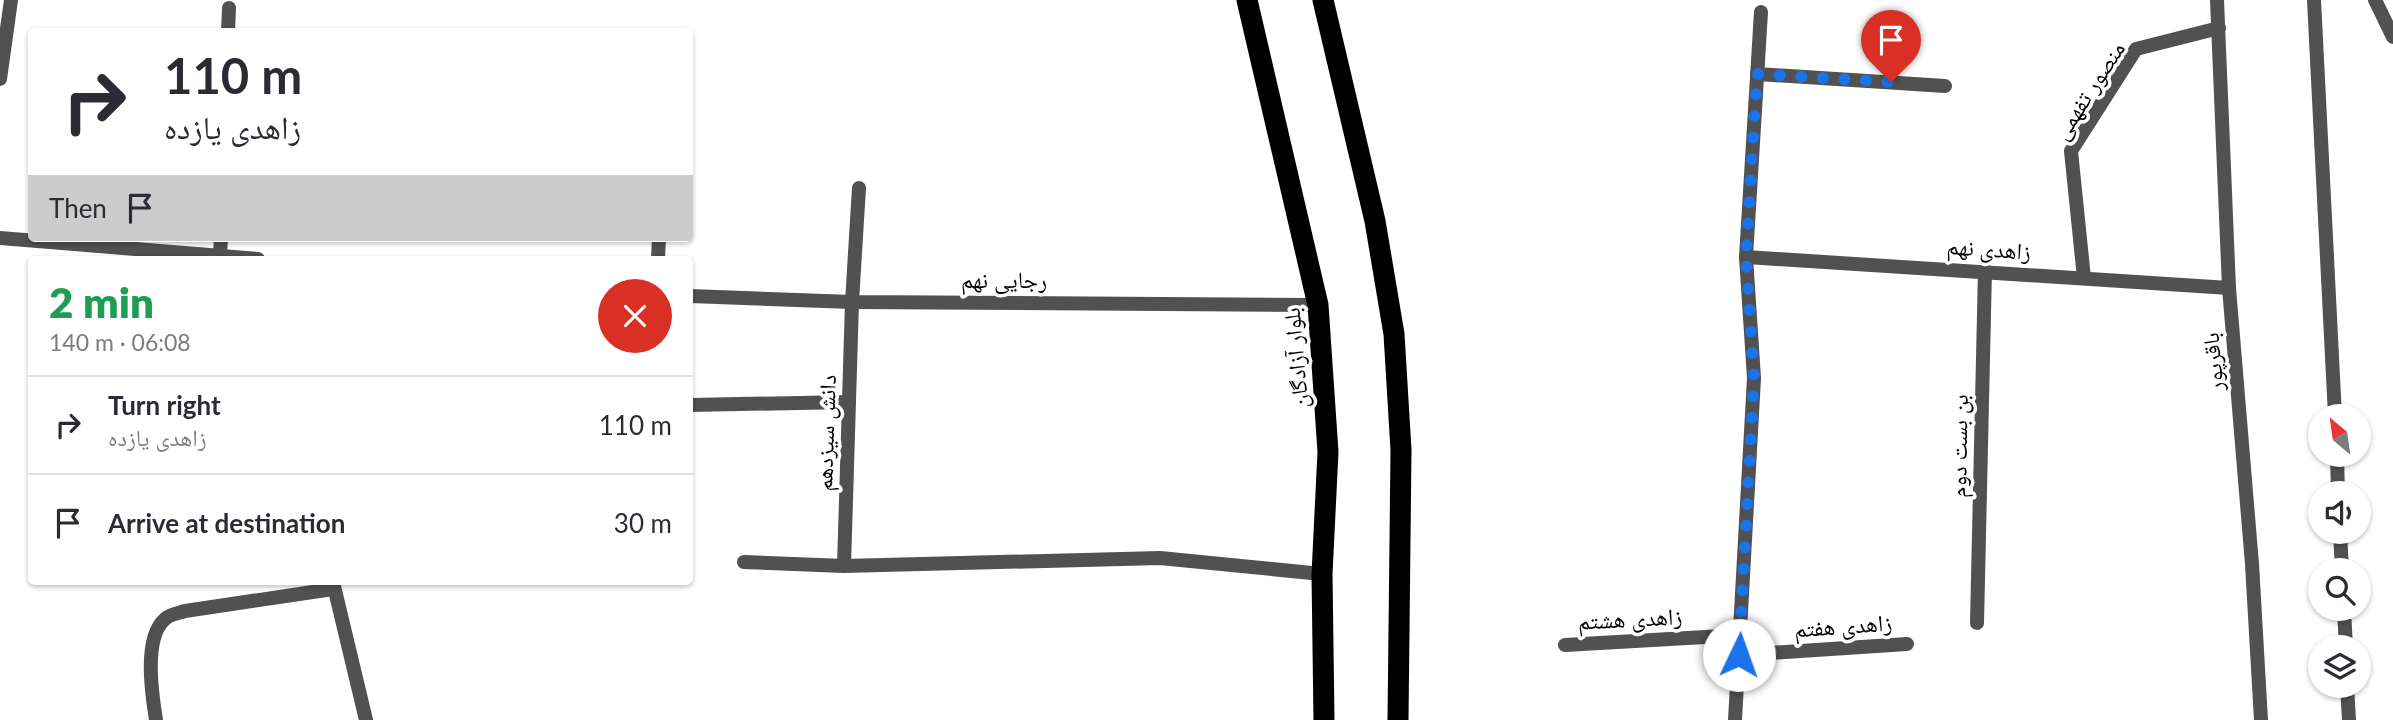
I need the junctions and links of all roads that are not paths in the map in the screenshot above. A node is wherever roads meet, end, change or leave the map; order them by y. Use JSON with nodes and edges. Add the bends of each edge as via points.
{"nodes":[{"id":1,"x":10,"y":0,"type":"edge"},
{"id":2,"x":1247,"y":0,"type":"edge"},
{"id":3,"x":1322,"y":0,"type":"edge"},
{"id":4,"x":2217,"y":0,"type":"edge"},
{"id":5,"x":2314,"y":0,"type":"edge"},
{"id":6,"x":2375,"y":0,"type":"edge"},
{"id":7,"x":229,"y":8,"type":"dead end"},
{"id":8,"x":1761,"y":12,"type":"dead end"},
{"id":9,"x":228,"y":28,"type":"edge"},
{"id":10,"x":2219,"y":28,"type":"junction"},
{"id":11,"x":2393,"y":37,"type":"edge"},
{"id":12,"x":1757,"y":74,"type":"junction"},
{"id":13,"x":0,"y":79,"type":"edge"},
{"id":14,"x":1945,"y":86,"type":"dead end"},
{"id":15,"x":859,"y":188,"type":"dead end"},
{"id":16,"x":0,"y":238,"type":"edge"},
{"id":17,"x":28,"y":240,"type":"edge"},
{"id":18,"x":55,"y":242,"type":"edge"},
{"id":19,"x":220,"y":242,"type":"edge"},
{"id":20,"x":220,"y":254,"type":"junction"},
{"id":21,"x":235,"y":256,"type":"edge"},
{"id":22,"x":1746,"y":257,"type":"junction"},
{"id":23,"x":1985,"y":270,"type":"junction"},
{"id":24,"x":2084,"y":278,"type":"junction"},
{"id":25,"x":2229,"y":288,"type":"junction"},
{"id":26,"x":693,"y":296,"type":"edge"},
{"id":27,"x":852,"y":302,"type":"junction"},
{"id":28,"x":1318,"y":305,"type":"junction"},
{"id":29,"x":849,"y":402,"type":"junction"},
{"id":30,"x":2334,"y":404,"type":"edge"},
{"id":31,"x":693,"y":405,"type":"edge"},
{"id":32,"x":744,"y":562,"type":"dead end"},
{"id":33,"x":844,"y":566,"type":"junction"},
{"id":34,"x":1322,"y":574,"type":"junction"},
{"id":35,"x":332,"y":585,"type":"edge"},
{"id":36,"x":1977,"y":623,"type":"dead end"},
{"id":37,"x":1740,"y":635,"type":"junction"},
{"id":38,"x":1907,"y":644,"type":"dead end"},
{"id":39,"x":1565,"y":645,"type":"dead end"},
{"id":40,"x":1739,"y":655,"type":"junction"},
{"id":41,"x":2348,"y":698,"type":"edge"},
{"id":42,"x":156,"y":720,"type":"edge"},
{"id":43,"x":366,"y":720,"type":"edge"},
{"id":44,"x":1324,"y":720,"type":"edge"},
{"id":45,"x":1398,"y":720,"type":"edge"},
{"id":46,"x":1735,"y":720,"type":"edge"},
{"id":47,"x":2260,"y":720,"type":"edge"},
{"id":48,"x":2349,"y":720,"type":"edge"}],
"edges":[{"from":1,"to":13,"type":"street"},
{"from":2,"to":28,"type":"highway","name":"بلوار آزادگان"},
{"from":3,"to":45,"type":"highway","via":[[1375,221],[1394,334],[1401,450]]},
{"from":4,"to":10,"type":"street","name":"باقرپور"},
{"from":5,"to":30,"type":"street"},
{"from":6,"to":11,"type":"street"},
{"from":7,"to":9,"type":"street"},
{"from":8,"to":12,"type":"street"},
{"from":10,"to":24,"type":"street","name":"منصور تفهمی","via":[[2136,49],[2071,151]]},
{"from":10,"to":25,"type":"street","name":"باقرپور"},
{"from":12,"to":14,"type":"street"},
{"from":12,"to":22,"type":"street"},
{"from":15,"to":27,"type":"street","name":"دانش سیزدهم"},
{"from":16,"to":17,"type":"street"},
{"from":18,"to":20,"type":"street"},
{"from":19,"to":20,"type":"street"},
{"from":20,"to":21,"type":"street"},
{"from":22,"to":23,"type":"street","name":"زاهدی نهم"},
{"from":22,"to":37,"type":"street","via":[[1754,378]]},
{"from":23,"to":24,"type":"street","name":"زاهدی نهم"},
{"from":23,"to":36,"type":"street","name":"بن بست دوم"},
{"from":24,"to":25,"type":"street","name":"زاهدی نهم"},
{"from":25,"to":47,"type":"street","name":"باقرپور"},
{"from":26,"to":27,"type":"street","name":"رجایی نهم"},
{"from":27,"to":28,"type":"street","name":"رجایی نهم"},
{"from":27,"to":29,"type":"street","name":"دانش سیزدهم"},
{"from":28,"to":34,"type":"highway","name":"بلوار آزادگان","via":[[1328,452]]},
{"from":29,"to":31,"type":"street"},
{"from":29,"to":33,"type":"street","name":"دانش سیزدهم"},
{"from":32,"to":33,"type":"street"},
{"from":33,"to":34,"type":"street","via":[[1160,558]]},
{"from":34,"to":44,"type":"highway","name":"بلوار آزادگان"},
{"from":35,"to":42,"type":"street","via":[[166,617],[158,628],[149,676]]},
{"from":35,"to":43,"type":"street"},
{"from":37,"to":39,"type":"street","name":"زاهدی هشتم"},
{"from":37,"to":40,"type":"street"},
{"from":38,"to":40,"type":"street","name":"زاهدی هفتم"},
{"from":40,"to":46,"type":"street"},
{"from":41,"to":48,"type":"street"}]}
